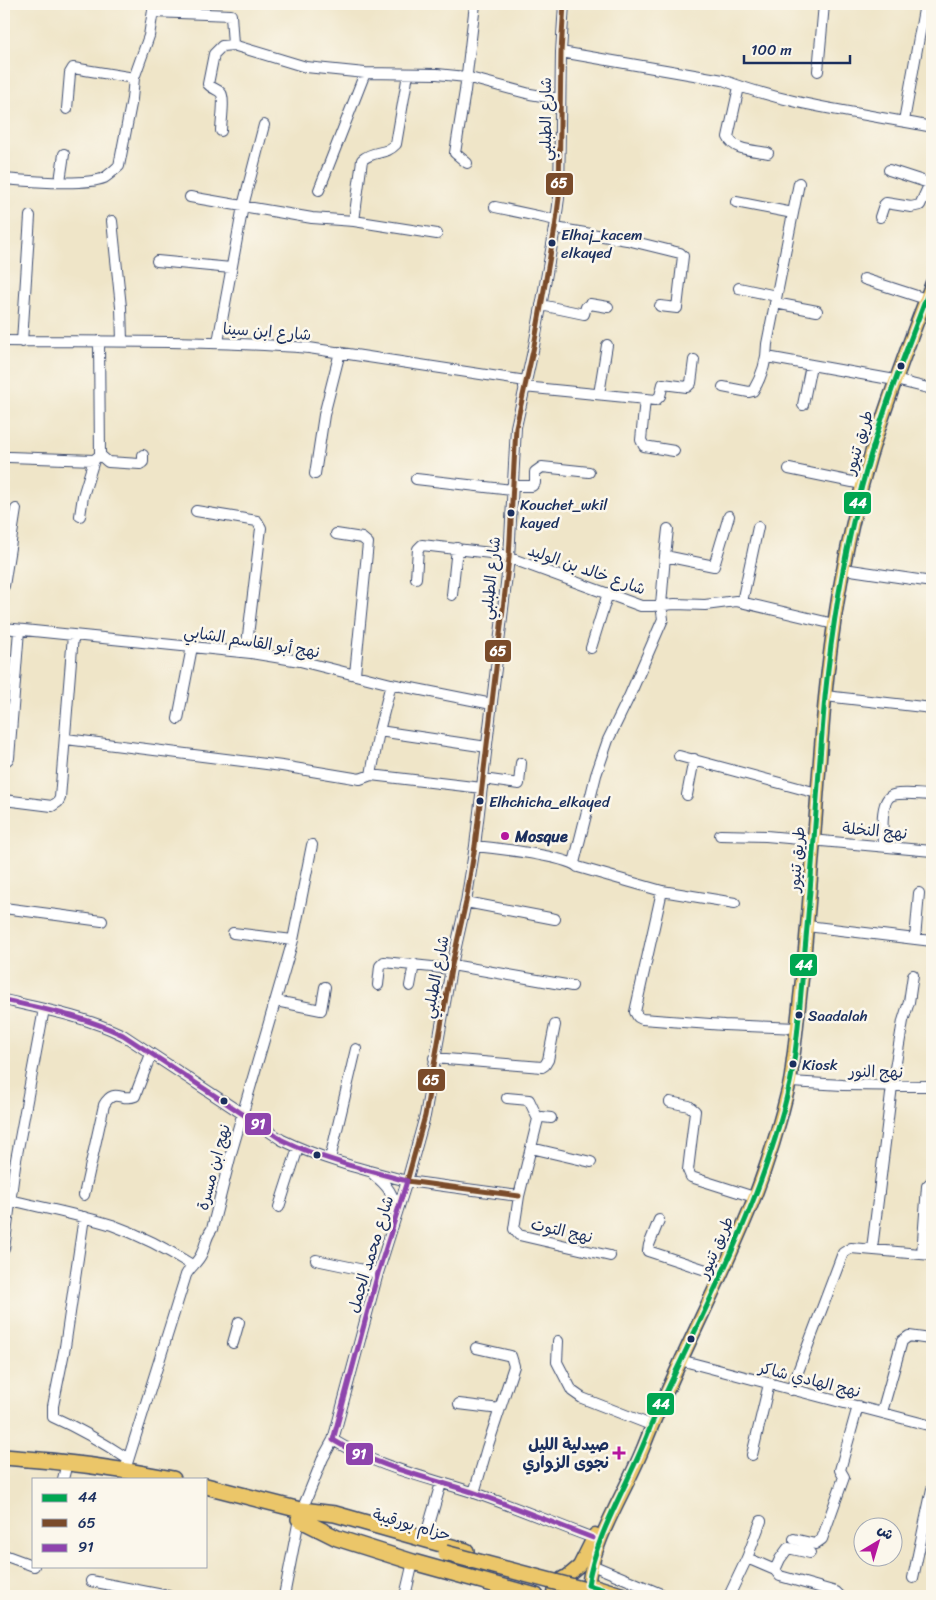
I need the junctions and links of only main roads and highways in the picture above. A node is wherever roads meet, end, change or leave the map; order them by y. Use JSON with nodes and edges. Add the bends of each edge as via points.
{"nodes":[{"id":1,"x":932,"y":283,"type":"edge"},
{"id":2,"x":651,"y":1425,"type":"junction"},
{"id":3,"x":4,"y":1457,"type":"edge"},
{"id":4,"x":4,"y":1466,"type":"edge"},
{"id":5,"x":125,"y":1469,"type":"edge"},
{"id":6,"x":64,"y":1475,"type":"edge"},
{"id":7,"x":168,"y":1478,"type":"edge"},
{"id":8,"x":208,"y":1487,"type":"edge"},
{"id":9,"x":208,"y":1495,"type":"edge"},
{"id":10,"x":301,"y":1514,"type":"junction"},
{"id":11,"x":443,"y":1557,"type":"junction"},
{"id":12,"x":566,"y":1576,"type":"junction"},
{"id":13,"x":589,"y":1591,"type":"edge"},
{"id":14,"x":536,"y":1596,"type":"edge"},
{"id":15,"x":553,"y":1596,"type":"edge"},
{"id":16,"x":573,"y":1596,"type":"edge"},
{"id":17,"x":608,"y":1596,"type":"edge"},
{"id":18,"x":624,"y":1596,"type":"edge"}],
"edges":[{"from":1,"to":2,"type":"main road","name":"طريق تنيور","via":[[895,380],[862,484],[834,624],[790,1082],[754,1197]]},
{"from":2,"to":12,"type":"main road","name":"طريق تنيور","via":[[579,1566]]},
{"from":2,"to":13,"type":"main road","name":"طريق تنيور","via":[[600,1540],[592,1565]]},
{"from":3,"to":5,"type":"highway"},
{"from":4,"to":6,"type":"highway"},
{"from":5,"to":6,"type":"highway"},
{"from":5,"to":7,"type":"highway"},
{"from":8,"to":10,"type":"highway","name":"حزام بورقيبة"},
{"from":9,"to":10,"type":"highway","name":"حزام بورقيبة"},
{"from":10,"to":11,"type":"highway","name":"حزام بورقيبة"},
{"from":10,"to":12,"type":"highway","via":[[335,1514],[544,1573]]},
{"from":10,"to":14,"type":"highway","via":[[337,1538]]},
{"from":11,"to":16,"type":"highway","name":"حزام بورقيبة"},
{"from":11,"to":17,"type":"highway","name":"حزام بورقيبة","bridge":true},
{"from":12,"to":13,"type":"main road","via":[[580,1577]]},
{"from":12,"to":15,"type":"main road","name":"طريق تنيور","via":[[556,1583]]},
{"from":13,"to":18,"type":"highway"}]}
